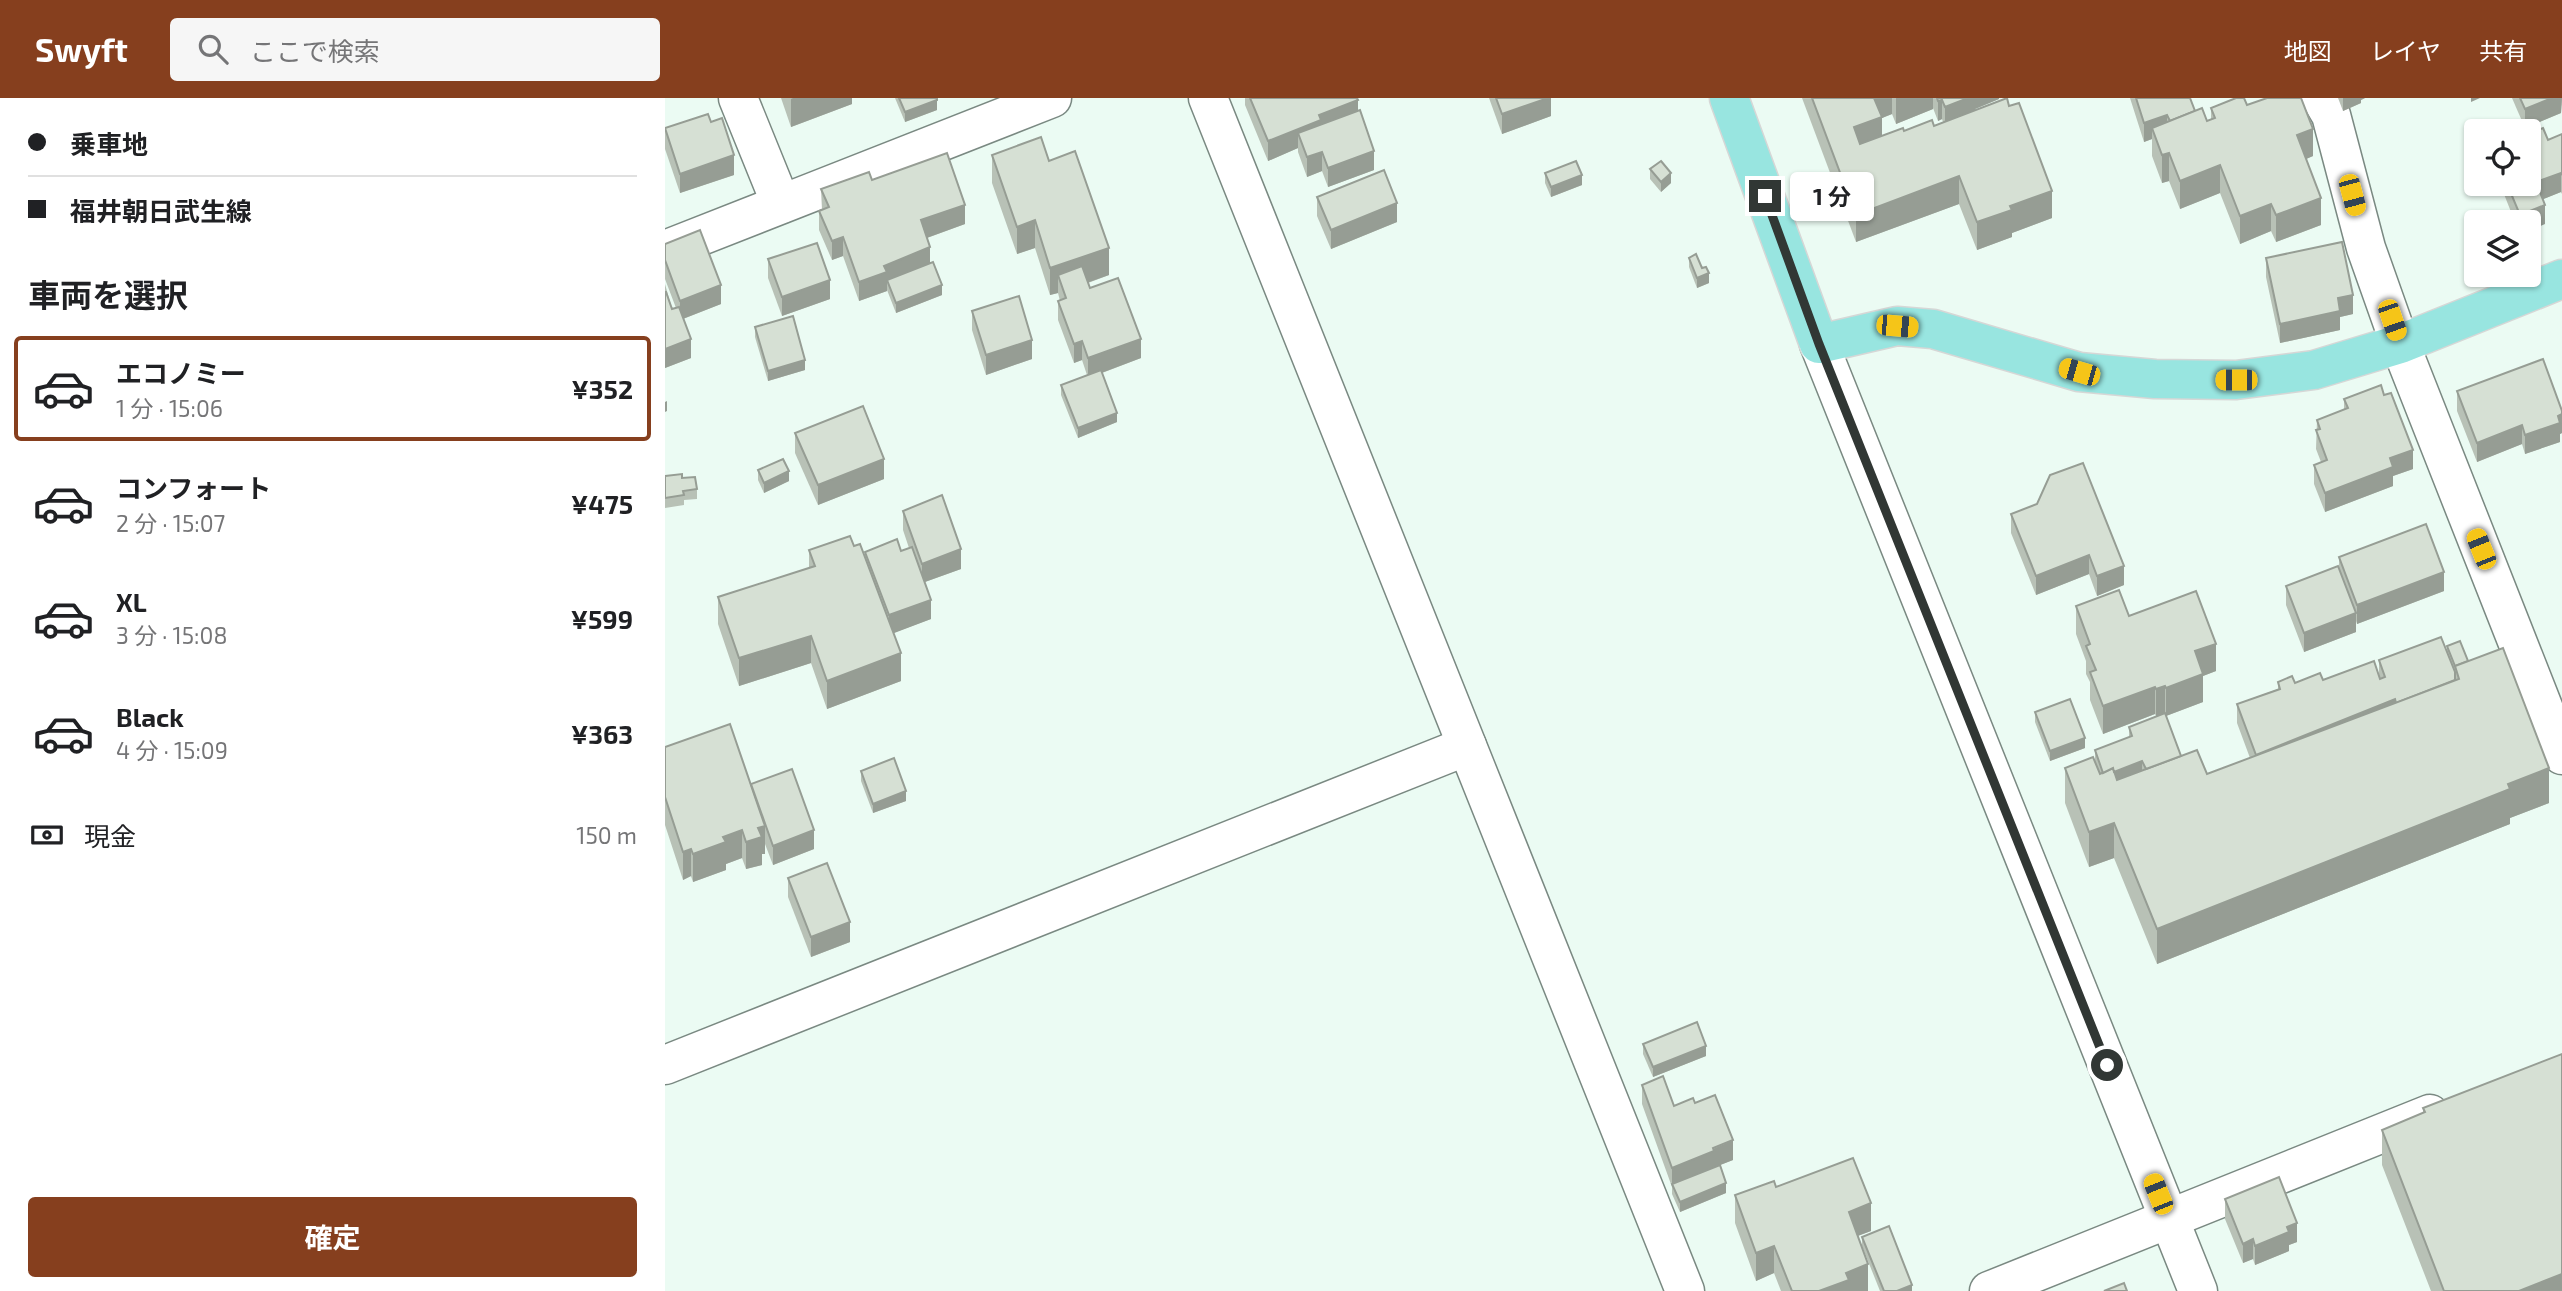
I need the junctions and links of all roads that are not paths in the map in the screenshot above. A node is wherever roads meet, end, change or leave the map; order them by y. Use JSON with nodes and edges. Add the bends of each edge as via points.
{"nodes":[{"id":1,"x":738,"y":98,"type":"edge"},
{"id":2,"x":1052,"y":98,"type":"edge"},
{"id":3,"x":1207,"y":98,"type":"edge"},
{"id":4,"x":1729,"y":98,"type":"edge"},
{"id":5,"x":2321,"y":98,"type":"edge"},
{"id":6,"x":781,"y":204,"type":"junction"},
{"id":7,"x":665,"y":250,"type":"edge"},
{"id":8,"x":2562,"y":279,"type":"edge"},
{"id":9,"x":1819,"y":344,"type":"junction"},
{"id":10,"x":2400,"y":344,"type":"junction"},
{"id":11,"x":1467,"y":746,"type":"junction"},
{"id":12,"x":2562,"y":755,"type":"edge"},
{"id":13,"x":665,"y":1065,"type":"edge"},
{"id":14,"x":2461,"y":1102,"type":"edge"},
{"id":15,"x":2168,"y":1219,"type":"junction"},
{"id":16,"x":1685,"y":1291,"type":"edge"},
{"id":17,"x":1989,"y":1291,"type":"edge"},
{"id":18,"x":2197,"y":1291,"type":"edge"}],
"edges":[{"from":1,"to":6,"type":"street"},
{"from":2,"to":6,"type":"street"},
{"from":3,"to":11,"type":"street"},
{"from":4,"to":9,"type":"main road"},
{"from":5,"to":10,"type":"street","via":[[2331,115],[2366,248]]},
{"from":6,"to":7,"type":"street"},
{"from":8,"to":10,"type":"main road"},
{"from":9,"to":10,"type":"main road","via":[[1897,326],[1933,329],[2079,372],[2236,380],[2314,370]]},
{"from":9,"to":15,"type":"street"},
{"from":10,"to":12,"type":"street"},
{"from":11,"to":13,"type":"street"},
{"from":11,"to":16,"type":"street"},
{"from":14,"to":15,"type":"street"},
{"from":15,"to":17,"type":"street"},
{"from":15,"to":18,"type":"street"}]}
